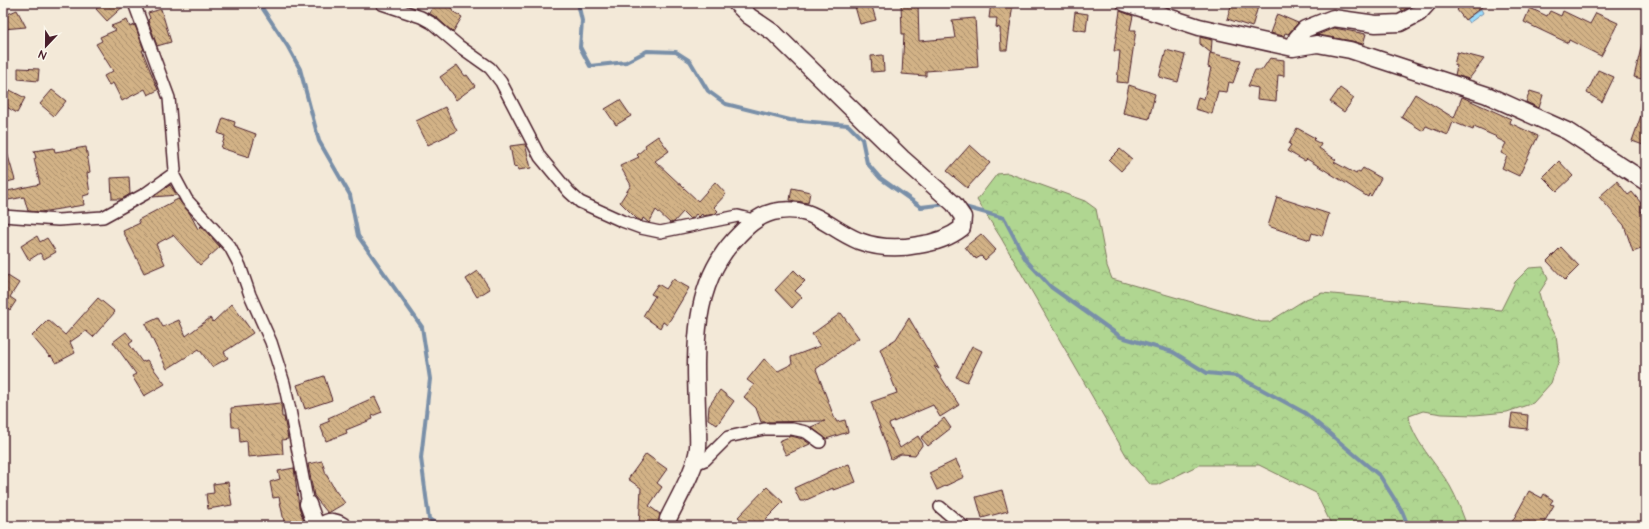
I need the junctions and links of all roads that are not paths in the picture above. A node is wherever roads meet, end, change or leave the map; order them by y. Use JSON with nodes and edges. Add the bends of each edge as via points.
{"nodes":[{"id":1,"x":134,"y":3,"type":"edge"},
{"id":2,"x":736,"y":3,"type":"edge"},
{"id":3,"x":1125,"y":3,"type":"edge"},
{"id":4,"x":1428,"y":3,"type":"edge"},
{"id":5,"x":382,"y":4,"type":"edge"},
{"id":6,"x":1293,"y":48,"type":"junction"},
{"id":7,"x":173,"y":174,"type":"junction"},
{"id":8,"x":1646,"y":182,"type":"edge"},
{"id":9,"x":3,"y":216,"type":"edge"},
{"id":10,"x":754,"y":220,"type":"junction"},
{"id":11,"x":820,"y":442,"type":"dead end"},
{"id":12,"x":695,"y":464,"type":"junction"},
{"id":13,"x":308,"y":504,"type":"joint"},
{"id":14,"x":940,"y":507,"type":"dead end"},
{"id":15,"x":316,"y":526,"type":"edge"},
{"id":16,"x":321,"y":526,"type":"edge"},
{"id":17,"x":343,"y":526,"type":"edge"},
{"id":18,"x":667,"y":526,"type":"edge"},
{"id":19,"x":963,"y":526,"type":"edge"}],
"edges":[{"from":1,"to":7,"type":"street","via":[[169,98],[175,170]]},
{"from":2,"to":10,"type":"street","via":[[795,52],[902,158],[954,204],[963,217],[962,228],[952,236],[902,248],[885,248],[859,241],[819,218],[796,209],[772,212]]},
{"from":3,"to":6,"type":"street","via":[[1200,27]]},
{"from":4,"to":6,"type":"street","via":[[1419,13],[1400,23],[1376,24],[1333,18],[1305,29]]},
{"from":5,"to":10,"type":"street","via":[[432,23],[490,68],[501,82],[540,157],[580,202],[622,221],[660,232],[738,216]]},
{"from":6,"to":8,"type":"street","via":[[1317,44],[1350,50],[1487,95],[1567,131]]},
{"from":7,"to":9,"type":"street","via":[[145,194],[102,217],[58,220]]},
{"from":7,"to":13,"type":"street","via":[[187,200],[230,247],[240,266],[271,342],[284,383]]},
{"from":10,"to":12,"type":"street","via":[[729,246],[716,265],[704,292],[698,322],[695,363],[698,448]]},
{"from":11,"to":12,"type":"street","via":[[806,432],[764,429],[728,437],[705,460]]},
{"from":12,"to":18,"type":"street"},
{"from":13,"to":15,"type":"street"},
{"from":14,"to":19,"type":"street"},
{"from":16,"to":17,"type":"street","via":[[326,522],[337,522]]}]}
